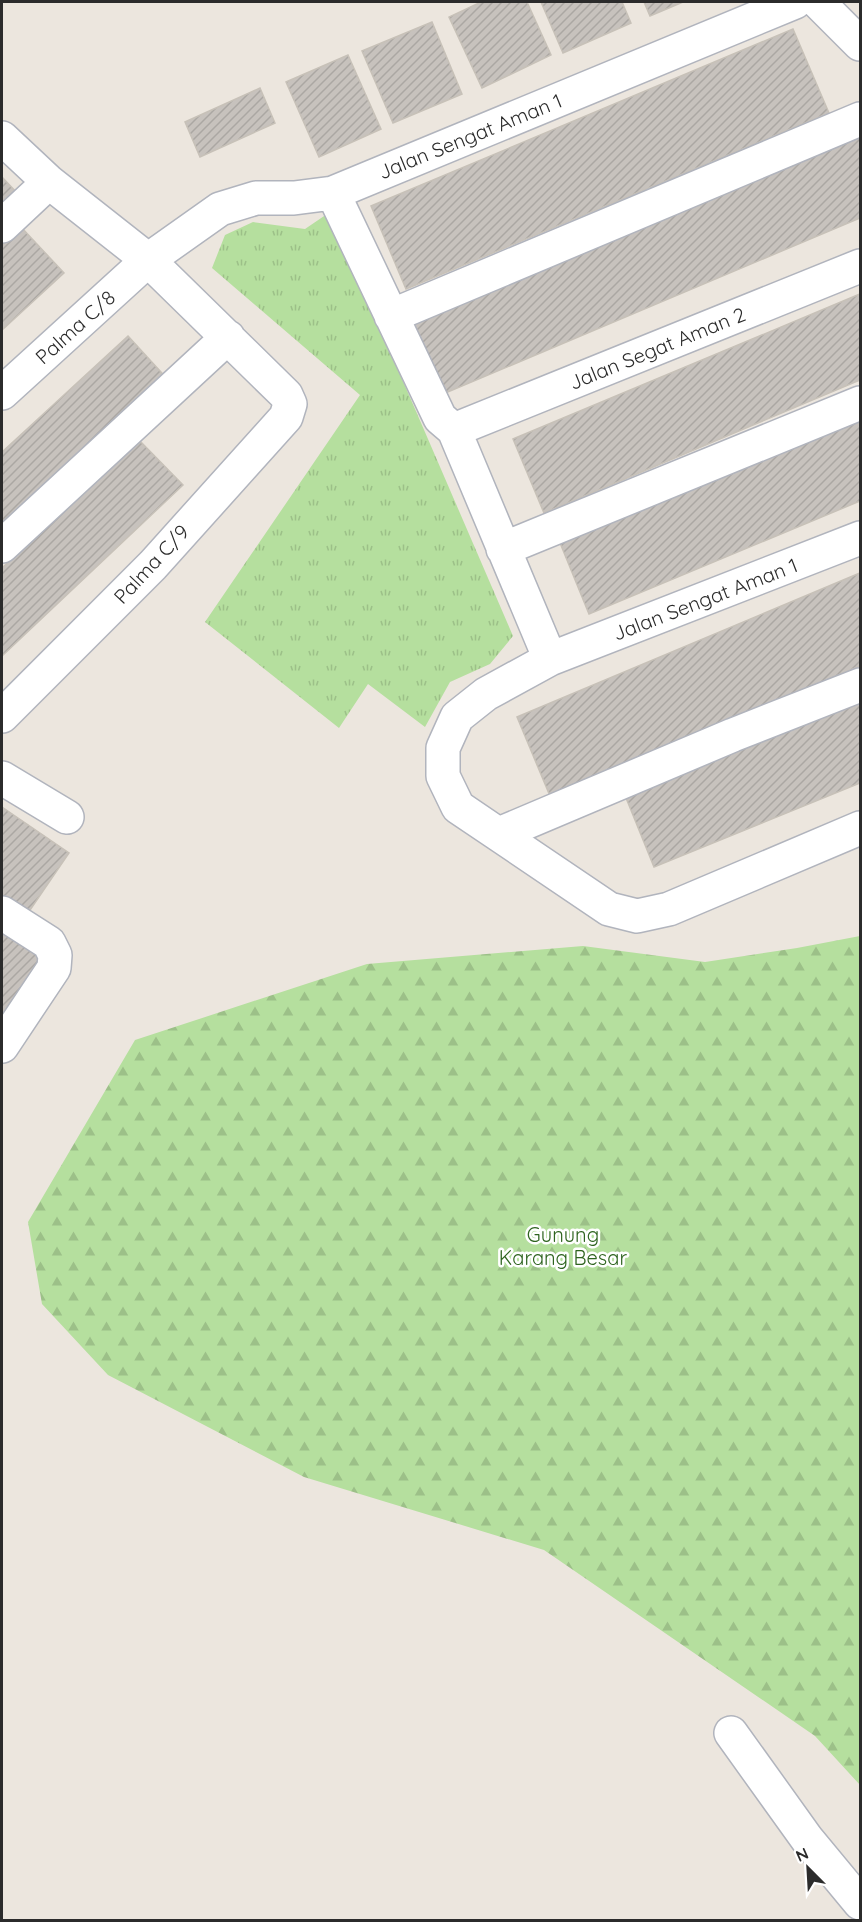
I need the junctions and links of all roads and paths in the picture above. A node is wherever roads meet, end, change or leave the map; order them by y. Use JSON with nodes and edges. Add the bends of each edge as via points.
{"nodes":[{"id":1,"x":795,"y":2,"type":"edge"},
{"id":2,"x":818,"y":2,"type":"edge"},
{"id":3,"x":861,"y":44,"type":"edge"},
{"id":4,"x":861,"y":119,"type":"edge"},
{"id":5,"x":2,"y":138,"type":"edge"},
{"id":6,"x":49,"y":182,"type":"junction"},
{"id":7,"x":333,"y":193,"type":"junction"},
{"id":8,"x":2,"y":226,"type":"edge"},
{"id":9,"x":148,"y":260,"type":"junction"},
{"id":10,"x":861,"y":266,"type":"edge"},
{"id":11,"x":391,"y":316,"type":"junction"},
{"id":12,"x":228,"y":337,"type":"junction"},
{"id":13,"x":2,"y":393,"type":"edge"},
{"id":14,"x":861,"y":403,"type":"edge"},
{"id":15,"x":454,"y":430,"type":"junction"},
{"id":16,"x":861,"y":538,"type":"edge"},
{"id":17,"x":2,"y":546,"type":"edge"},
{"id":18,"x":503,"y":549,"type":"junction"},
{"id":19,"x":550,"y":659,"type":"junction"},
{"id":20,"x":861,"y":685,"type":"edge"},
{"id":21,"x":2,"y":716,"type":"edge"},
{"id":22,"x":2,"y":778,"type":"edge"},
{"id":23,"x":67,"y":817,"type":"dead end"},
{"id":24,"x":861,"y":828,"type":"edge"},
{"id":25,"x":499,"y":834,"type":"junction"},
{"id":26,"x":2,"y":913,"type":"edge"},
{"id":27,"x":2,"y":1046,"type":"edge"},
{"id":28,"x":731,"y":1733,"type":"dead end"},
{"id":29,"x":861,"y":1903,"type":"edge"}],
"edges":[{"from":1,"to":7,"type":"street","name":"Jalan Sengat Aman 1"},
{"from":2,"to":3,"type":"street"},
{"from":4,"to":11,"type":"street"},
{"from":5,"to":6,"type":"street"},
{"from":6,"to":8,"type":"street"},
{"from":6,"to":9,"type":"street"},
{"from":7,"to":9,"type":"street","name":"Jalan Sengat Aman 1","via":[[256,198],[220,209]]},
{"from":7,"to":11,"type":"street"},
{"from":9,"to":12,"type":"street"},
{"from":9,"to":13,"type":"street","name":"Palma C/8"},
{"from":10,"to":15,"type":"street","name":"Jalan Segat Aman 2"},
{"from":11,"to":15,"type":"street","via":[[440,418]]},
{"from":12,"to":17,"type":"street"},
{"from":12,"to":21,"type":"street","name":"Palma C/9","via":[[286,395],[290,404],[286,417],[153,565]]},
{"from":14,"to":18,"type":"street"},
{"from":15,"to":18,"type":"street"},
{"from":16,"to":19,"type":"street","name":"Jalan Sengat Aman 1"},
{"from":18,"to":19,"type":"street"},
{"from":19,"to":25,"type":"street","name":"Jalan Sengat Aman 1","via":[[486,694],[457,717],[443,748],[443,776],[458,807]]},
{"from":20,"to":25,"type":"street"},
{"from":22,"to":23,"type":"street"},
{"from":24,"to":25,"type":"street","name":"Jalan Sengat Aman 1","via":[[669,909],[637,916],[609,909]]},
{"from":26,"to":27,"type":"street","via":[[49,943],[55,955],[54,968]]},
{"from":28,"to":29,"type":"street","via":[[807,1839]]}]}
